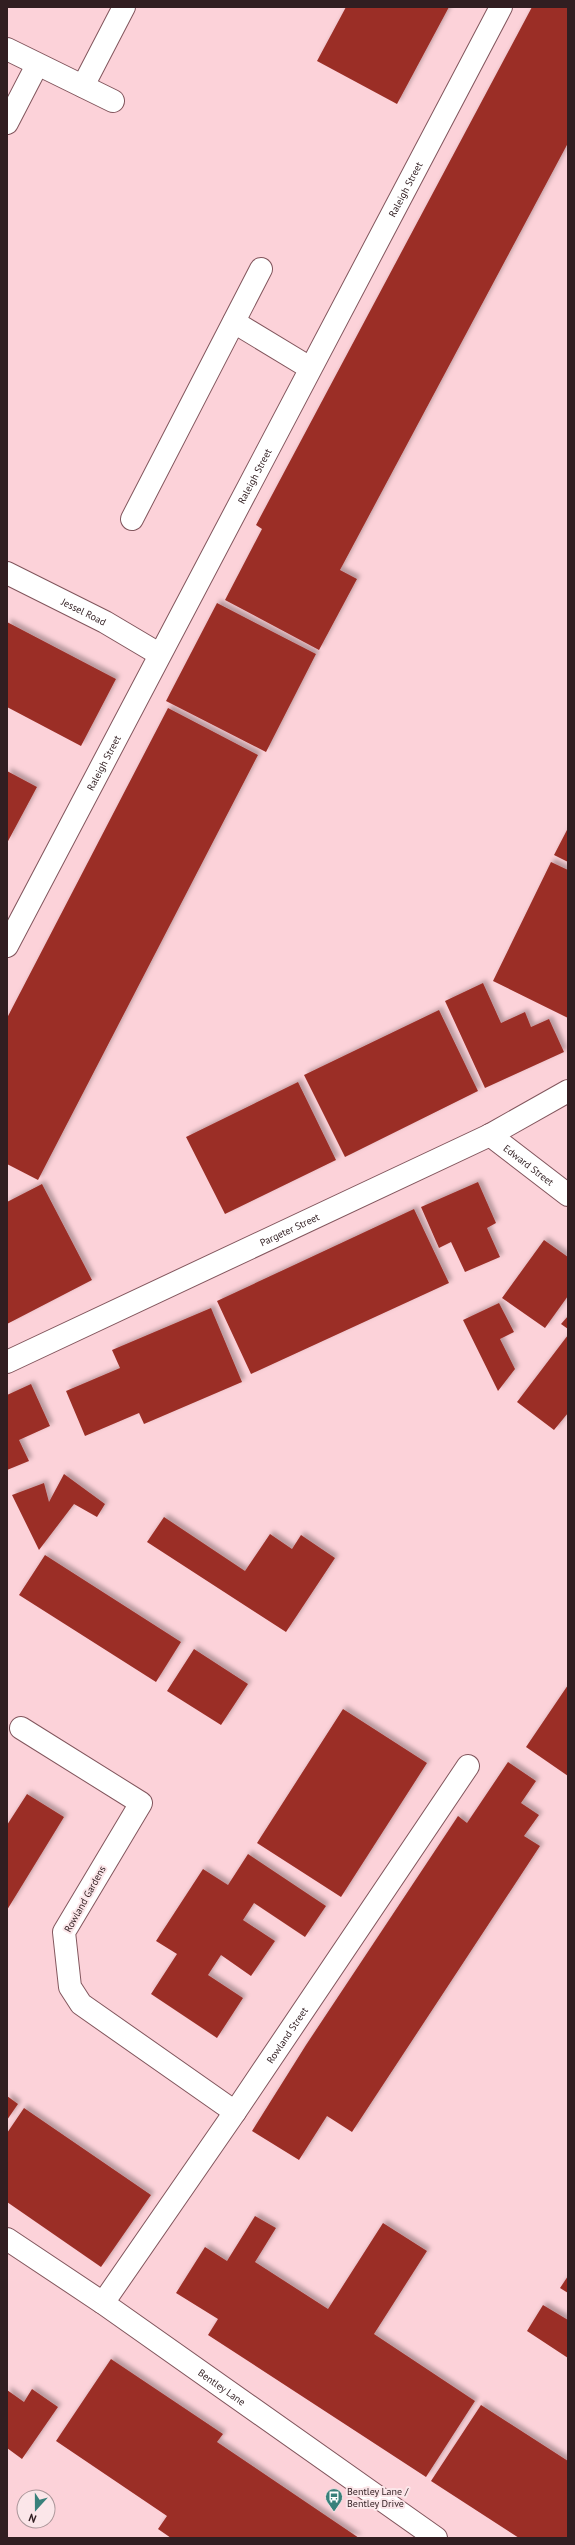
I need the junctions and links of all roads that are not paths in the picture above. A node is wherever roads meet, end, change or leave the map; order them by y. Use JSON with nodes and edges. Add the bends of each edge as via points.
{"nodes":[{"id":1,"x":124,"y":7,"type":"edge"},
{"id":2,"x":501,"y":7,"type":"edge"},
{"id":3,"x":7,"y":49,"type":"edge"},
{"id":4,"x":37,"y":65,"type":"junction"},
{"id":5,"x":82,"y":86,"type":"junction"},
{"id":6,"x":113,"y":101,"type":"dead end"},
{"id":7,"x":7,"y":123,"type":"edge"},
{"id":8,"x":261,"y":270,"type":"dead end"},
{"id":9,"x":234,"y":322,"type":"junction"},
{"id":10,"x":310,"y":368,"type":"junction"},
{"id":11,"x":132,"y":519,"type":"dead end"},
{"id":12,"x":7,"y":573,"type":"edge"},
{"id":13,"x":159,"y":654,"type":"junction"},
{"id":14,"x":7,"y":946,"type":"edge"},
{"id":15,"x":568,"y":1091,"type":"edge"},
{"id":16,"x":490,"y":1134,"type":"junction"},
{"id":17,"x":568,"y":1194,"type":"edge"},
{"id":18,"x":7,"y":1362,"type":"edge"},
{"id":19,"x":20,"y":1728,"type":"dead end"},
{"id":20,"x":468,"y":1766,"type":"dead end"},
{"id":21,"x":236,"y":2112,"type":"junction"},
{"id":22,"x":7,"y":2239,"type":"edge"},
{"id":23,"x":103,"y":2303,"type":"junction"},
{"id":24,"x":436,"y":2538,"type":"edge"}],
"edges":[{"from":1,"to":5,"type":"street"},
{"from":2,"to":10,"type":"street","name":"Raleigh Street"},
{"from":3,"to":4,"type":"street"},
{"from":4,"to":5,"type":"street"},
{"from":4,"to":7,"type":"street"},
{"from":5,"to":6,"type":"street"},
{"from":8,"to":9,"type":"street"},
{"from":9,"to":10,"type":"street"},
{"from":9,"to":11,"type":"street"},
{"from":10,"to":13,"type":"street","name":"Raleigh Street"},
{"from":12,"to":13,"type":"street","name":"Jessel Road","via":[[105,622]]},
{"from":13,"to":14,"type":"street","name":"Raleigh Street"},
{"from":15,"to":16,"type":"street","name":"Pargeter Street"},
{"from":16,"to":17,"type":"street","name":"Edward Street"},
{"from":16,"to":18,"type":"street","name":"Pargeter Street"},
{"from":19,"to":21,"type":"street","name":"Rowland Gardens","via":[[141,1803],[64,1932],[70,1987],[82,2004]]},
{"from":20,"to":21,"type":"street","name":"Rowland Street"},
{"from":21,"to":23,"type":"street","name":"Rowland Street"},
{"from":22,"to":23,"type":"street","name":"Bentley Lane"},
{"from":23,"to":24,"type":"street","name":"Bentley Lane"}]}
